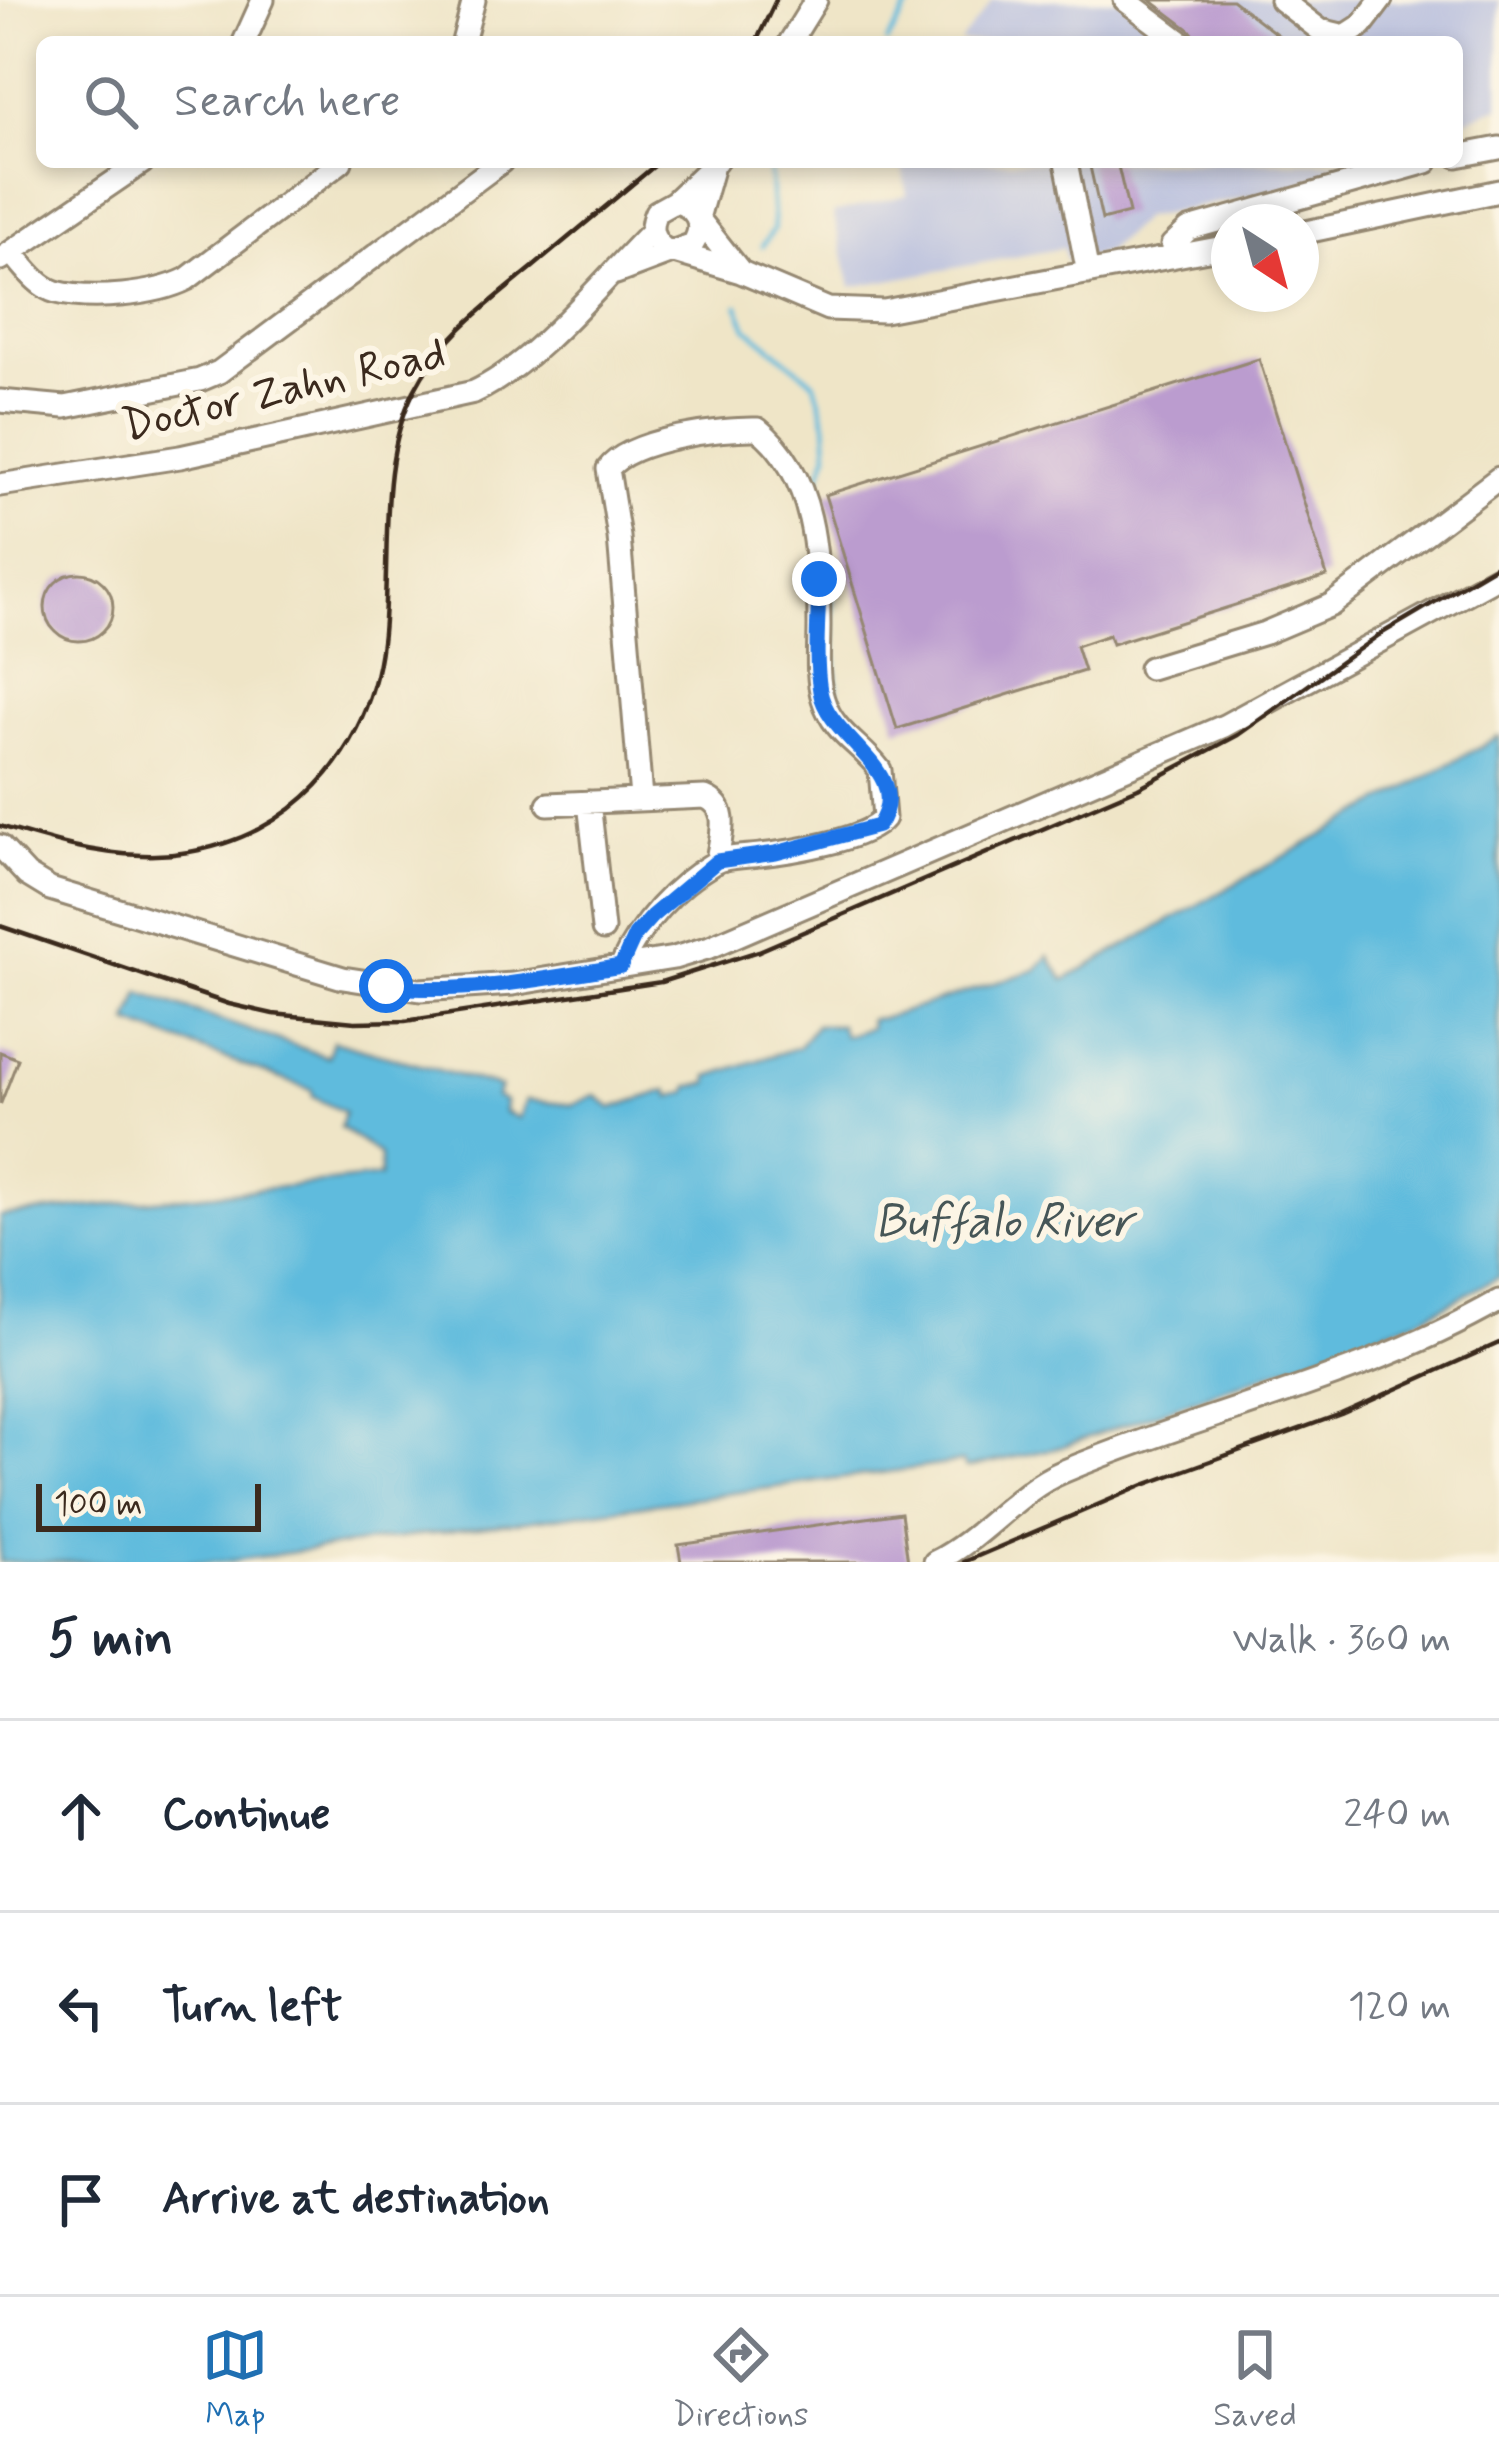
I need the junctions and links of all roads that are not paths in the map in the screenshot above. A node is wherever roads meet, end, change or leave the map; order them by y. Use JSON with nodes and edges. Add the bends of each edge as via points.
{"nodes":[{"id":1,"x":262,"y":0,"type":"edge"},
{"id":2,"x":473,"y":0,"type":"edge"},
{"id":3,"x":816,"y":0,"type":"edge"},
{"id":4,"x":1125,"y":0,"type":"edge"},
{"id":5,"x":1281,"y":0,"type":"edge"},
{"id":6,"x":1382,"y":0,"type":"edge"},
{"id":7,"x":247,"y":36,"type":"edge"},
{"id":8,"x":464,"y":36,"type":"edge"},
{"id":9,"x":794,"y":36,"type":"edge"},
{"id":10,"x":1173,"y":36,"type":"edge"},
{"id":11,"x":1499,"y":148,"type":"edge"},
{"id":12,"x":1463,"y":155,"type":"edge"},
{"id":13,"x":134,"y":168,"type":"edge"},
{"id":14,"x":333,"y":168,"type":"edge"},
{"id":15,"x":493,"y":168,"type":"edge"},
{"id":16,"x":711,"y":168,"type":"edge"},
{"id":17,"x":713,"y":168,"type":"edge"},
{"id":18,"x":1067,"y":168,"type":"edge"},
{"id":19,"x":1403,"y":168,"type":"edge"},
{"id":20,"x":1499,"y":191,"type":"edge"},
{"id":21,"x":674,"y":202,"type":"junction"},
{"id":22,"x":1297,"y":204,"type":"edge"},
{"id":23,"x":698,"y":218,"type":"junction"},
{"id":24,"x":1211,"y":226,"type":"edge"},
{"id":25,"x":1319,"y":228,"type":"edge"},
{"id":26,"x":651,"y":232,"type":"junction"},
{"id":27,"x":1211,"y":249,"type":"edge"},
{"id":28,"x":674,"y":251,"type":"junction"},
{"id":29,"x":7,"y":257,"type":"edge"},
{"id":30,"x":1172,"y":257,"type":"junction"},
{"id":31,"x":740,"y":272,"type":"junction"},
{"id":32,"x":616,"y":273,"type":"junction"},
{"id":33,"x":1088,"y":273,"type":"junction"},
{"id":34,"x":0,"y":401,"type":"edge"},
{"id":35,"x":1499,"y":478,"type":"edge"},
{"id":36,"x":0,"y":485,"type":"edge"},
{"id":37,"x":1499,"y":577,"type":"edge"},
{"id":38,"x":1150,"y":668,"type":"dead end"},
{"id":39,"x":641,"y":798,"type":"junction"},
{"id":40,"x":589,"y":802,"type":"junction"},
{"id":41,"x":548,"y":805,"type":"dead end"},
{"id":42,"x":0,"y":846,"type":"edge"},
{"id":43,"x":717,"y":861,"type":"junction"},
{"id":44,"x":603,"y":929,"type":"dead end"},
{"id":45,"x":621,"y":966,"type":"junction"},
{"id":46,"x":1499,"y":1301,"type":"edge"},
{"id":47,"x":935,"y":1562,"type":"edge"}],
"edges":[{"from":1,"to":7,"type":"street"},
{"from":2,"to":8,"type":"street"},
{"from":3,"to":9,"type":"street"},
{"from":4,"to":10,"type":"street"},
{"from":5,"to":6,"type":"street","via":[[1321,30],[1345,36]]},
{"from":11,"to":12,"type":"street"},
{"from":13,"to":29,"type":"street"},
{"from":14,"to":29,"type":"street","via":[[162,290],[56,292]]},
{"from":15,"to":34,"type":"street","via":[[219,372],[65,407]]},
{"from":16,"to":21,"type":"street","name":"Doctor Zahn Road"},
{"from":17,"to":23,"type":"street"},
{"from":18,"to":33,"type":"street"},
{"from":19,"to":22,"type":"street"},
{"from":20,"to":25,"type":"street"},
{"from":21,"to":23,"type":"street"},
{"from":21,"to":26,"type":"street","name":"Doctor Zahn Road","via":[[656,212]]},
{"from":23,"to":28,"type":"street","via":[[693,244]]},
{"from":23,"to":31,"type":"street"},
{"from":24,"to":30,"type":"street","via":[[1189,230],[1172,245]]},
{"from":26,"to":28,"type":"street"},
{"from":26,"to":32,"type":"street","name":"Doctor Zahn Road"},
{"from":27,"to":30,"type":"street"},
{"from":28,"to":31,"type":"street"},
{"from":28,"to":32,"type":"street","name":"Doctor Zahn Road"},
{"from":30,"to":33,"type":"street"},
{"from":31,"to":33,"type":"street","via":[[852,313]]},
{"from":32,"to":36,"type":"street","name":"Doctor Zahn Road","via":[[506,374],[459,397],[180,457]]},
{"from":35,"to":38,"type":"street","via":[[1331,605]]},
{"from":37,"to":45,"type":"street","via":[[1258,709],[1127,770],[710,947]]},
{"from":39,"to":40,"type":"street"},
{"from":39,"to":43,"type":"street","via":[[718,802]]},
{"from":39,"to":43,"type":"street","via":[[608,470],[623,456],[688,433],[758,429],[797,476],[812,534],[820,693],[834,724],[880,770],[886,806],[868,831]]},
{"from":40,"to":41,"type":"street"},
{"from":40,"to":44,"type":"street"},
{"from":42,"to":45,"type":"street","via":[[50,889],[343,978],[420,990]]},
{"from":43,"to":45,"type":"street","via":[[652,916]]},
{"from":46,"to":47,"type":"street","via":[[1424,1339],[1056,1474]]}]}
